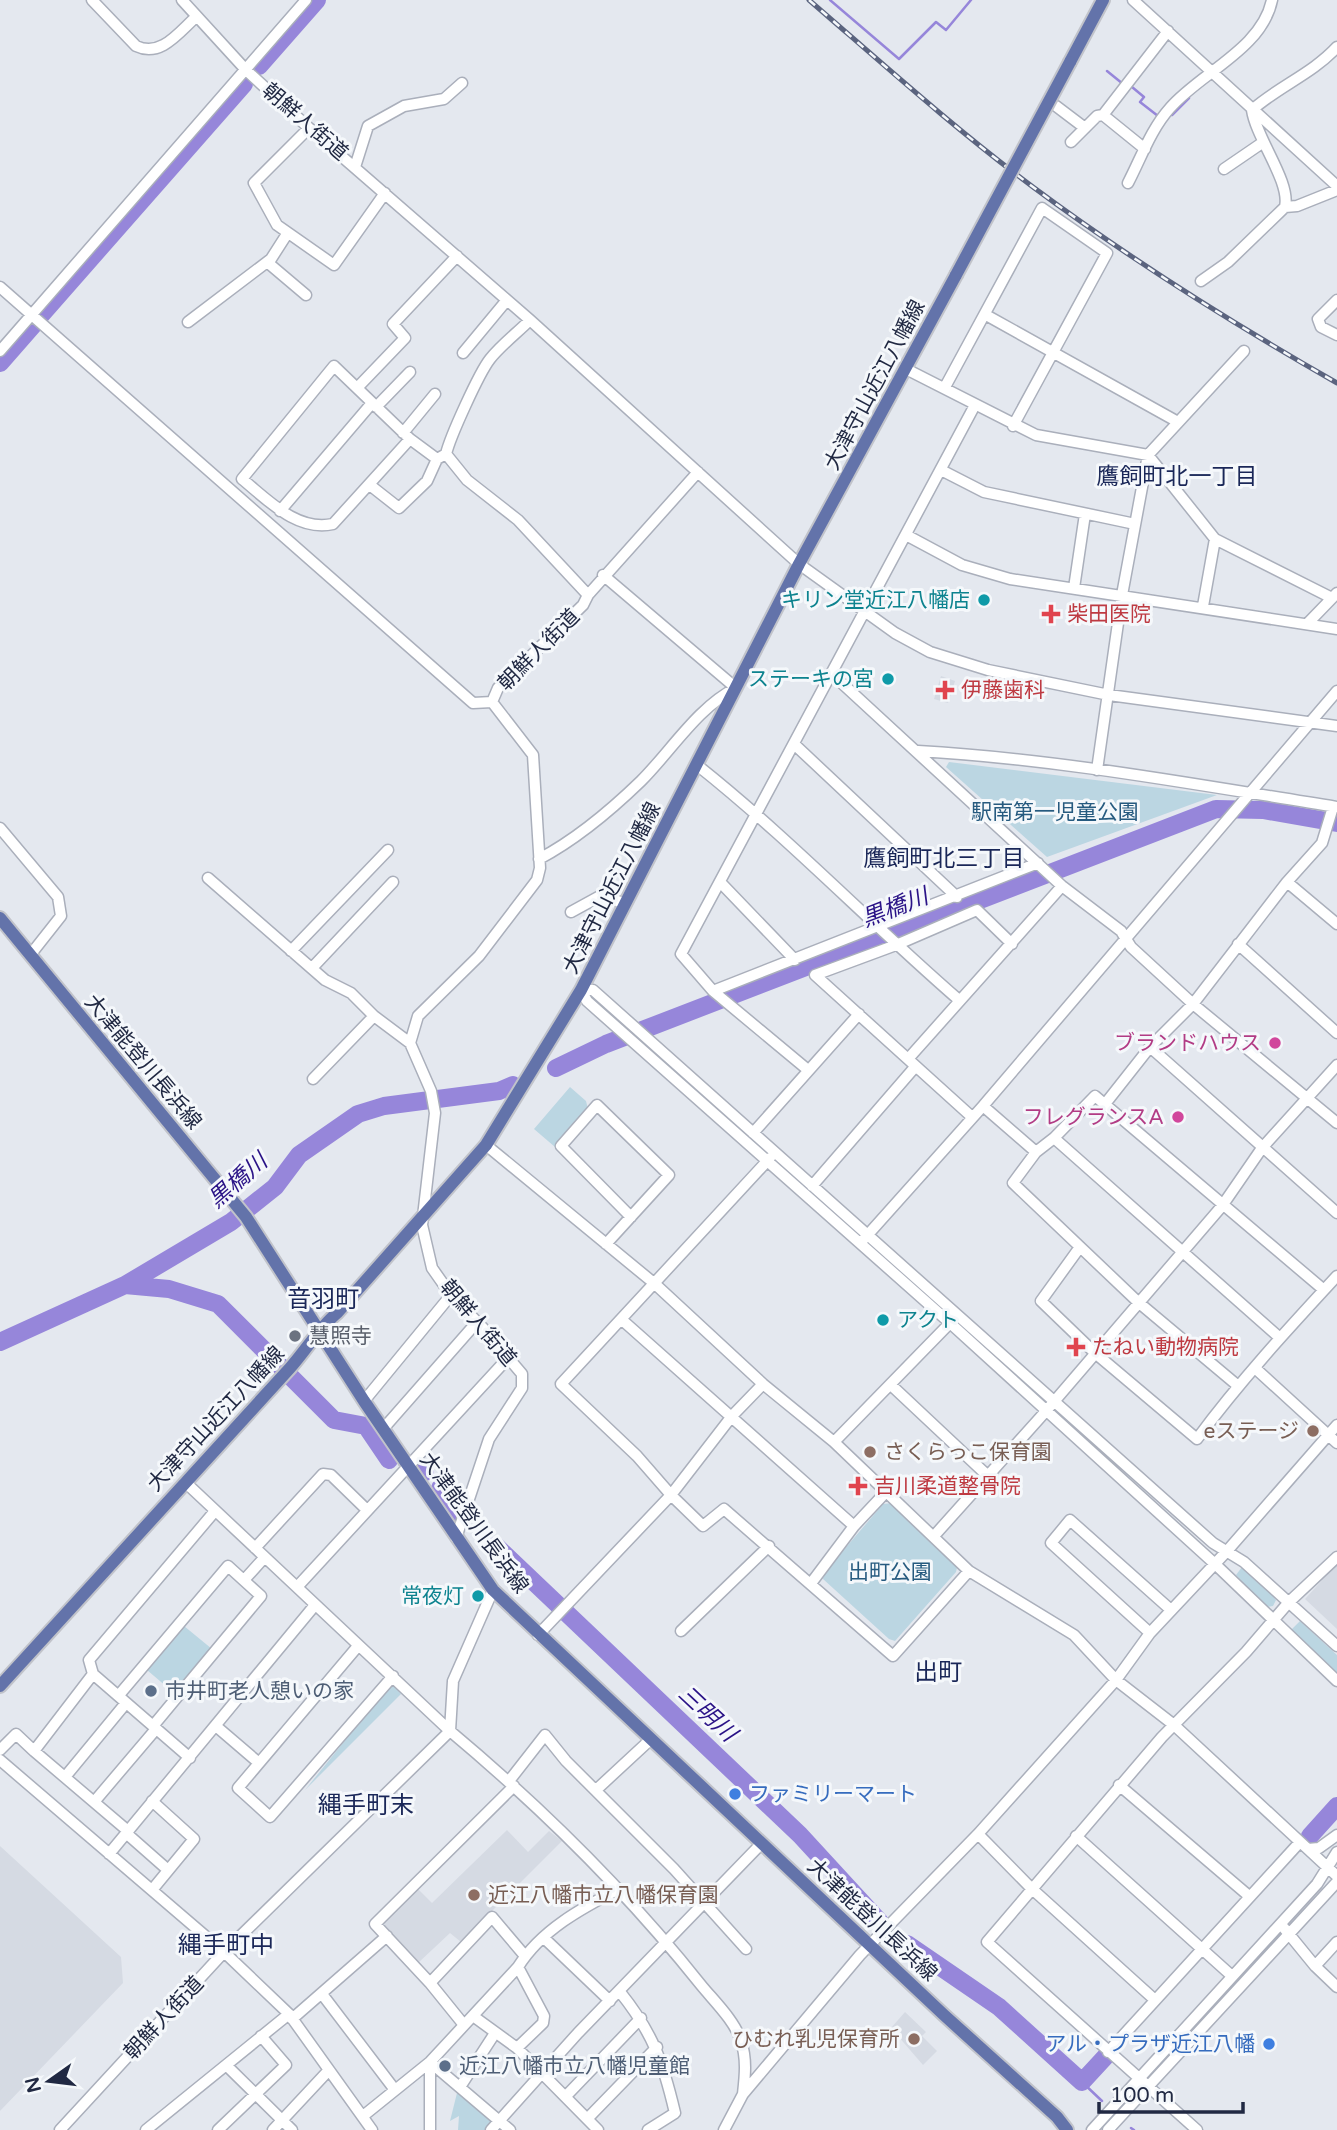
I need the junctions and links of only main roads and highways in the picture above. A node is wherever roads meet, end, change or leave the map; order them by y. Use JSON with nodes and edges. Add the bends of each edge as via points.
{"nodes":[{"id":1,"x":1103,"y":0,"type":"edge"},
{"id":2,"x":0,"y":918,"type":"edge"},
{"id":3,"x":319,"y":1329,"type":"junction"},
{"id":4,"x":0,"y":1686,"type":"edge"},
{"id":5,"x":1067,"y":2130,"type":"edge"}],
"edges":[{"from":1,"to":3,"type":"main road","name":"大津守山近江八幡線","bridge":true,"via":[[799,564],[581,990],[486,1145]]},
{"from":2,"to":3,"type":"main road","name":"大津能登川長浜線","via":[[246,1216]]},
{"from":3,"to":4,"type":"main road","name":"大津守山近江八幡線","via":[[281,1379]]},
{"from":3,"to":5,"type":"main road","name":"大津能登川長浜線","via":[[493,1590]]}]}
